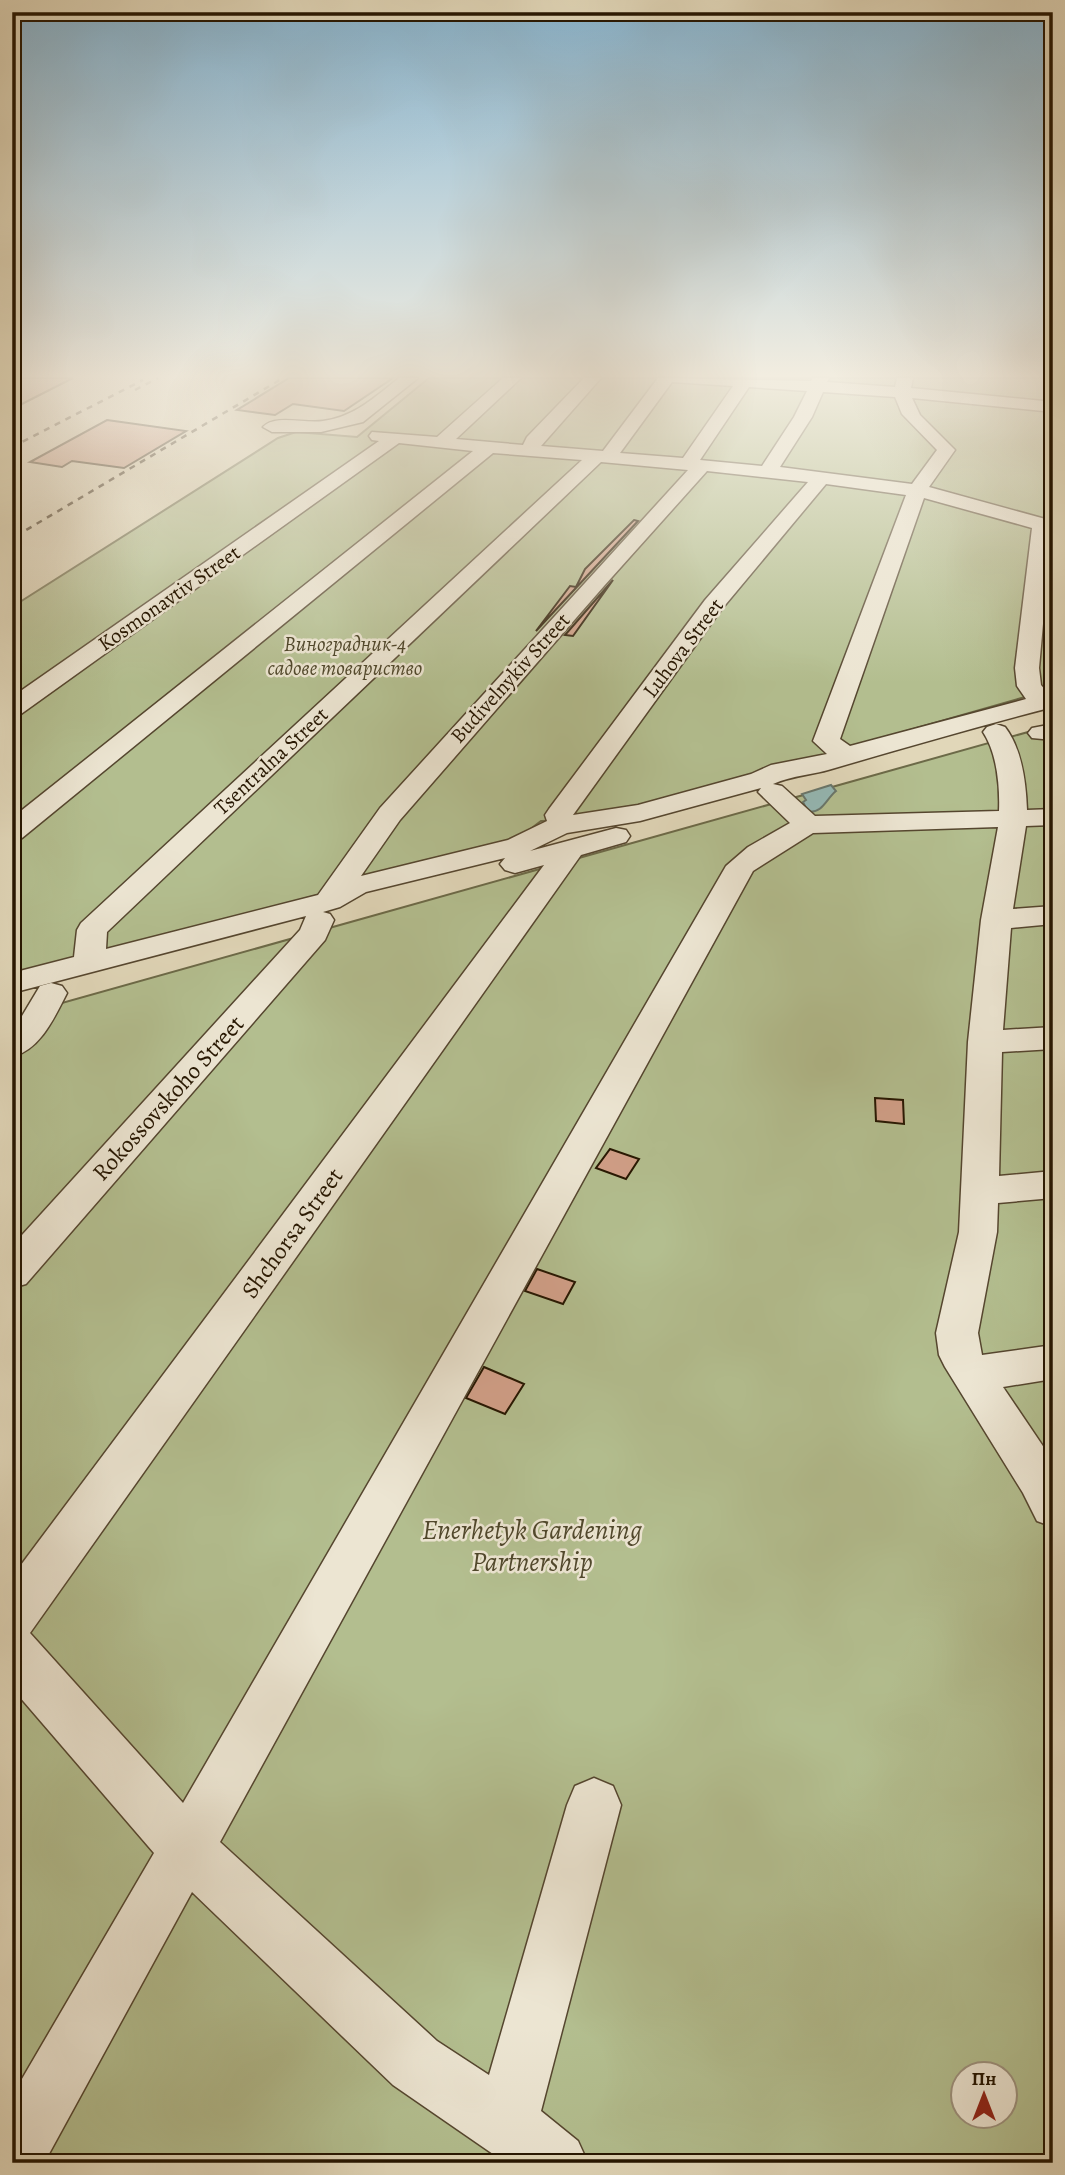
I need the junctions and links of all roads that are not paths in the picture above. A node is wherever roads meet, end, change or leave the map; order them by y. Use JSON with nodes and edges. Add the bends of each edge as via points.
{"nodes":[{"id":1,"x":328,"y":480,"type":"edge"},
{"id":2,"x":449,"y":480,"type":"edge"},
{"id":3,"x":577,"y":480,"type":"edge"},
{"id":4,"x":682,"y":480,"type":"edge"},
{"id":5,"x":818,"y":480,"type":"edge"},
{"id":6,"x":829,"y":480,"type":"edge"},
{"id":7,"x":925,"y":480,"type":"edge"},
{"id":8,"x":917,"y":491,"type":"junction"},
{"id":9,"x":12,"y":709,"type":"edge"},
{"id":10,"x":1048,"y":716,"type":"edge"},
{"id":11,"x":996,"y":732,"type":"junction"},
{"id":12,"x":847,"y":756,"type":"junction"},
{"id":13,"x":772,"y":792,"type":"junction"},
{"id":14,"x":1053,"y":817,"type":"edge"},
{"id":15,"x":1013,"y":819,"type":"junction"},
{"id":16,"x":808,"y":824,"type":"junction"},
{"id":17,"x":12,"y":832,"type":"edge"},
{"id":18,"x":566,"y":837,"type":"junction"},
{"id":19,"x":324,"y":910,"type":"junction"},
{"id":20,"x":1053,"y":915,"type":"edge"},
{"id":21,"x":996,"y":920,"type":"junction"},
{"id":22,"x":89,"y":963,"type":"junction"},
{"id":23,"x":12,"y":983,"type":"edge"},
{"id":24,"x":51,"y":993,"type":"junction"},
{"id":25,"x":12,"y":1004,"type":"edge"},
{"id":26,"x":1053,"y":1038,"type":"edge"},
{"id":27,"x":985,"y":1042,"type":"junction"},
{"id":28,"x":12,"y":1046,"type":"edge"},
{"id":29,"x":1053,"y":1184,"type":"edge"},
{"id":30,"x":980,"y":1191,"type":"junction"},
{"id":31,"x":12,"y":1273,"type":"edge"},
{"id":32,"x":1053,"y":1362,"type":"edge"},
{"id":33,"x":971,"y":1374,"type":"junction"},
{"id":34,"x":1053,"y":1507,"type":"edge"},
{"id":35,"x":13,"y":1645,"type":"edge"},
{"id":36,"x":594,"y":1805,"type":"dead end"},
{"id":37,"x":186,"y":1848,"type":"junction"},
{"id":38,"x":506,"y":2123,"type":"junction"},
{"id":39,"x":12,"y":2158,"type":"edge"},
{"id":40,"x":556,"y":2163,"type":"edge"}],
"edges":[{"from":1,"to":9,"type":"lane","name":"Kosmonavtiv Street"},
{"from":2,"to":17,"type":"lane"},
{"from":3,"to":22,"type":"lane","name":"Tsentralna Street","via":[[92,930]]},
{"from":4,"to":19,"type":"lane","name":"Budivelnykiv Street","via":[[390,814]]},
{"from":5,"to":18,"type":"lane","name":"Luhova Street","via":[[705,616],[559,815]]},
{"from":6,"to":8,"type":"lane"},
{"from":7,"to":8,"type":"lane"},
{"from":8,"to":10,"type":"lane","via":[[1042,524],[1027,668],[1029,687]]},
{"from":8,"to":12,"type":"lane","via":[[826,741]]},
{"from":10,"to":11,"type":"lane"},
{"from":10,"to":12,"type":"lane"},
{"from":11,"to":13,"type":"lane"},
{"from":11,"to":15,"type":"lane","via":[[1013,788]]},
{"from":12,"to":18,"type":"lane","via":[[780,771]]},
{"from":13,"to":16,"type":"lane"},
{"from":13,"to":18,"type":"lane"},
{"from":14,"to":15,"type":"lane"},
{"from":15,"to":16,"type":"lane"},
{"from":15,"to":21,"type":"lane"},
{"from":16,"to":37,"type":"lane","via":[[741,866]]},
{"from":18,"to":19,"type":"lane"},
{"from":18,"to":35,"type":"lane","name":"Shchorsa Street"},
{"from":19,"to":22,"type":"lane"},
{"from":19,"to":24,"type":"lane"},
{"from":19,"to":31,"type":"lane","name":"Rokossovskoho Street","via":[[314,933]]},
{"from":20,"to":21,"type":"lane"},
{"from":21,"to":27,"type":"lane"},
{"from":22,"to":23,"type":"lane"},
{"from":24,"to":25,"type":"lane"},
{"from":24,"to":28,"type":"lane","via":[[32,1027]]},
{"from":26,"to":27,"type":"lane"},
{"from":27,"to":30,"type":"lane"},
{"from":29,"to":30,"type":"lane"},
{"from":30,"to":33,"type":"lane","via":[[978,1232],[957,1333],[960,1355]]},
{"from":32,"to":33,"type":"lane"},
{"from":33,"to":34,"type":"lane"},
{"from":35,"to":37,"type":"lane"},
{"from":36,"to":38,"type":"lane"},
{"from":37,"to":38,"type":"lane","via":[[415,2063]]},
{"from":37,"to":39,"type":"lane"},
{"from":38,"to":40,"type":"lane"}]}
